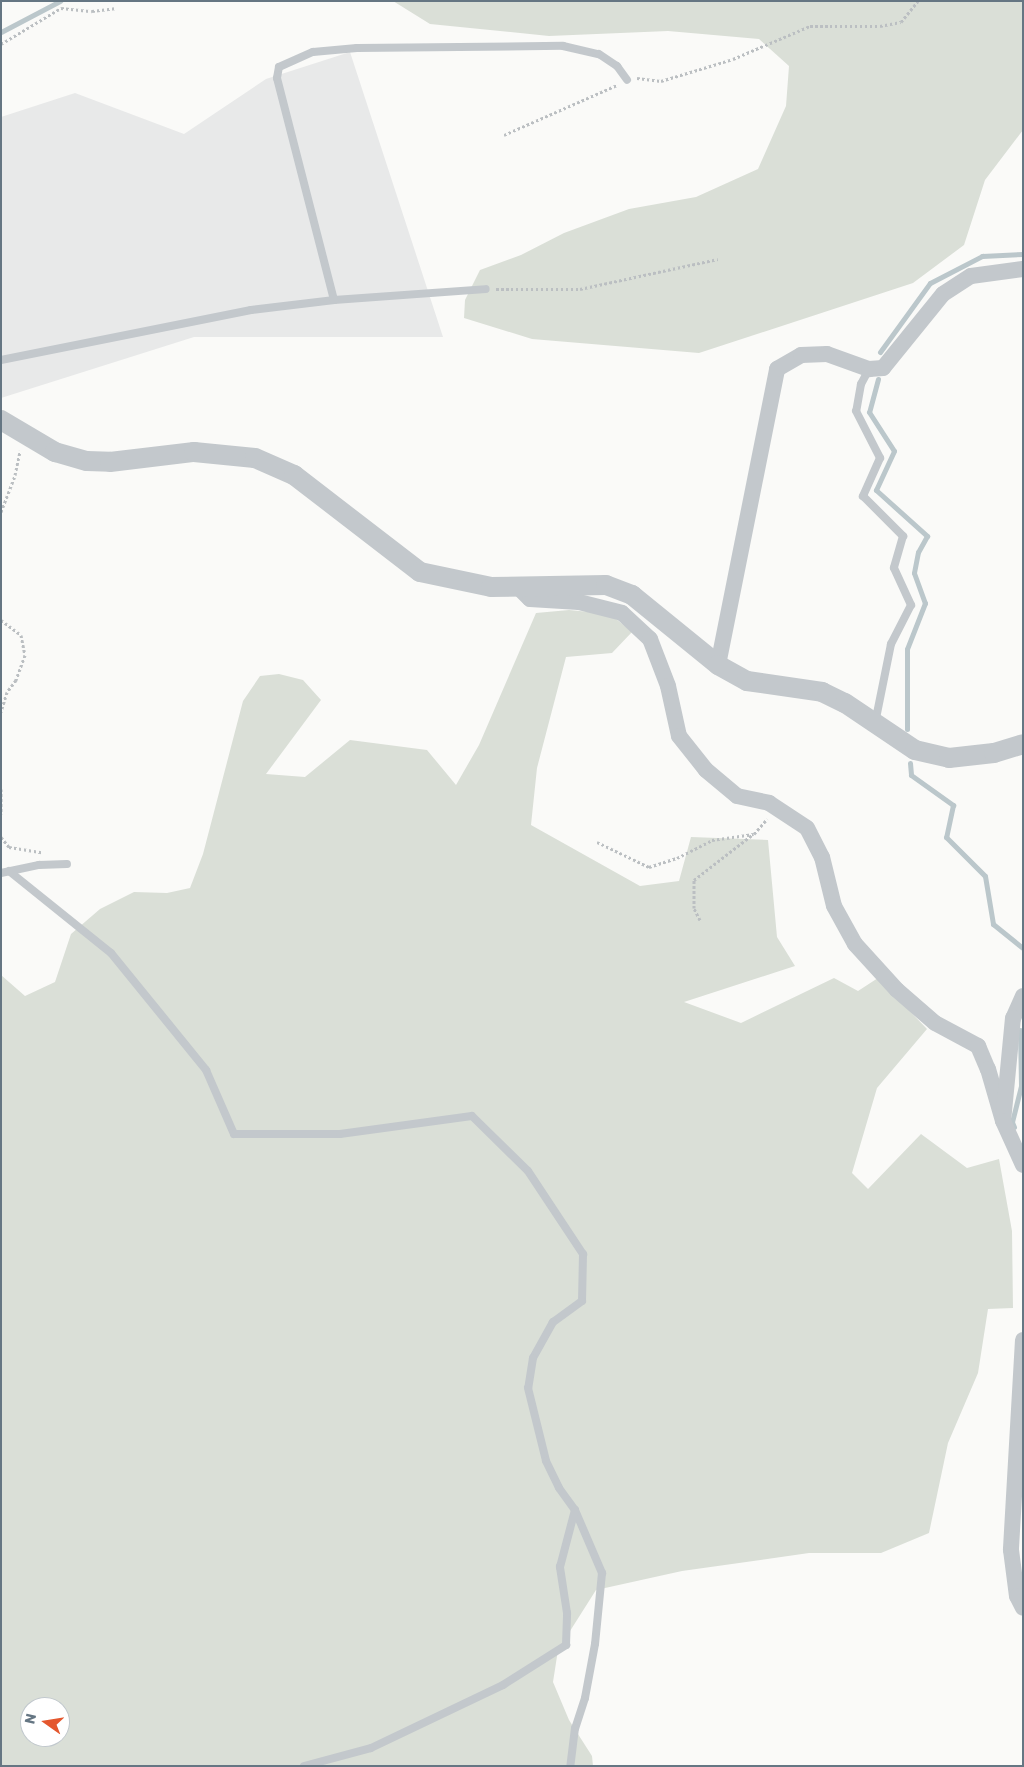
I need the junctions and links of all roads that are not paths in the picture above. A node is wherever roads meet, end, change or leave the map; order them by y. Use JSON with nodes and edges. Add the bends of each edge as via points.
{"nodes":[{"id":1,"x":626,"y":80,"type":"road end"},
{"id":2,"x":1023,"y":269,"type":"edge"},
{"id":3,"x":486,"y":289,"type":"road end"},
{"id":4,"x":334,"y":300,"type":"junction"},
{"id":5,"x":1,"y":360,"type":"edge"},
{"id":6,"x":869,"y":369,"type":"junction"},
{"id":7,"x":1,"y":420,"type":"edge"},
{"id":8,"x":518,"y":586,"type":"junction"},
{"id":9,"x":718,"y":665,"type":"junction"},
{"id":10,"x":875,"y":725,"type":"junction"},
{"id":11,"x":1023,"y":744,"type":"edge"},
{"id":12,"x":67,"y":864,"type":"road end"},
{"id":13,"x":5,"y":872,"type":"edge"},
{"id":14,"x":1023,"y":996,"type":"edge"},
{"id":15,"x":1002,"y":1121,"type":"junction"},
{"id":16,"x":1023,"y":1165,"type":"edge"},
{"id":17,"x":1023,"y":1340,"type":"edge"},
{"id":18,"x":575,"y":1510,"type":"junction"},
{"id":19,"x":1023,"y":1608,"type":"edge"},
{"id":20,"x":304,"y":1766,"type":"edge"},
{"id":21,"x":570,"y":1766,"type":"edge"}],
"edges":[{"from":1,"to":4,"type":"lane","via":[[617,66],[599,54],[563,46],[357,48],[313,52],[279,67],[277,78]]},
{"from":2,"to":6,"type":"street","via":[[971,276],[943,294],[884,368]]},
{"from":3,"to":4,"type":"lane"},
{"from":4,"to":5,"type":"lane","via":[[251,310]]},
{"from":6,"to":9,"type":"street","via":[[827,354],[801,355],[777,369]]},
{"from":6,"to":10,"type":"lane","via":[[861,384],[856,411],[880,458],[863,496],[903,536],[894,568],[911,605],[891,644]]},
{"from":7,"to":8,"type":"street","via":[[55,452],[87,461],[110,462],[194,452],[255,458],[294,475],[420,572],[491,587]]},
{"from":8,"to":9,"type":"street","via":[[606,585],[632,595]]},
{"from":8,"to":15,"type":"street","via":[[530,599],[579,602],[622,613],[650,639],[668,686],[679,736],[706,770],[737,796],[769,803],[807,828],[822,857],[834,906],[855,944],[897,990],[935,1023],[978,1046],[988,1069]]},
{"from":9,"to":10,"type":"street","via":[[747,681],[822,692],[845,703]]},
{"from":10,"to":11,"type":"street","via":[[915,750],[949,758]]},
{"from":12,"to":13,"type":"lane","via":[[38,865]]},
{"from":13,"to":18,"type":"lane","via":[[111,953],[206,1070],[234,1134],[340,1134],[472,1116],[528,1171],[583,1254],[582,1301],[553,1322],[533,1358],[528,1388],[546,1461],[559,1488]]},
{"from":14,"to":15,"type":"street","via":[[1013,1018]]},
{"from":15,"to":16,"type":"street"},
{"from":17,"to":19,"type":"street","via":[[1011,1550],[1017,1596]]},
{"from":18,"to":20,"type":"lane","via":[[560,1567],[567,1613],[566,1646],[503,1685],[371,1748]]},
{"from":18,"to":21,"type":"lane","via":[[602,1573],[595,1644],[585,1698],[574,1728]]}]}
